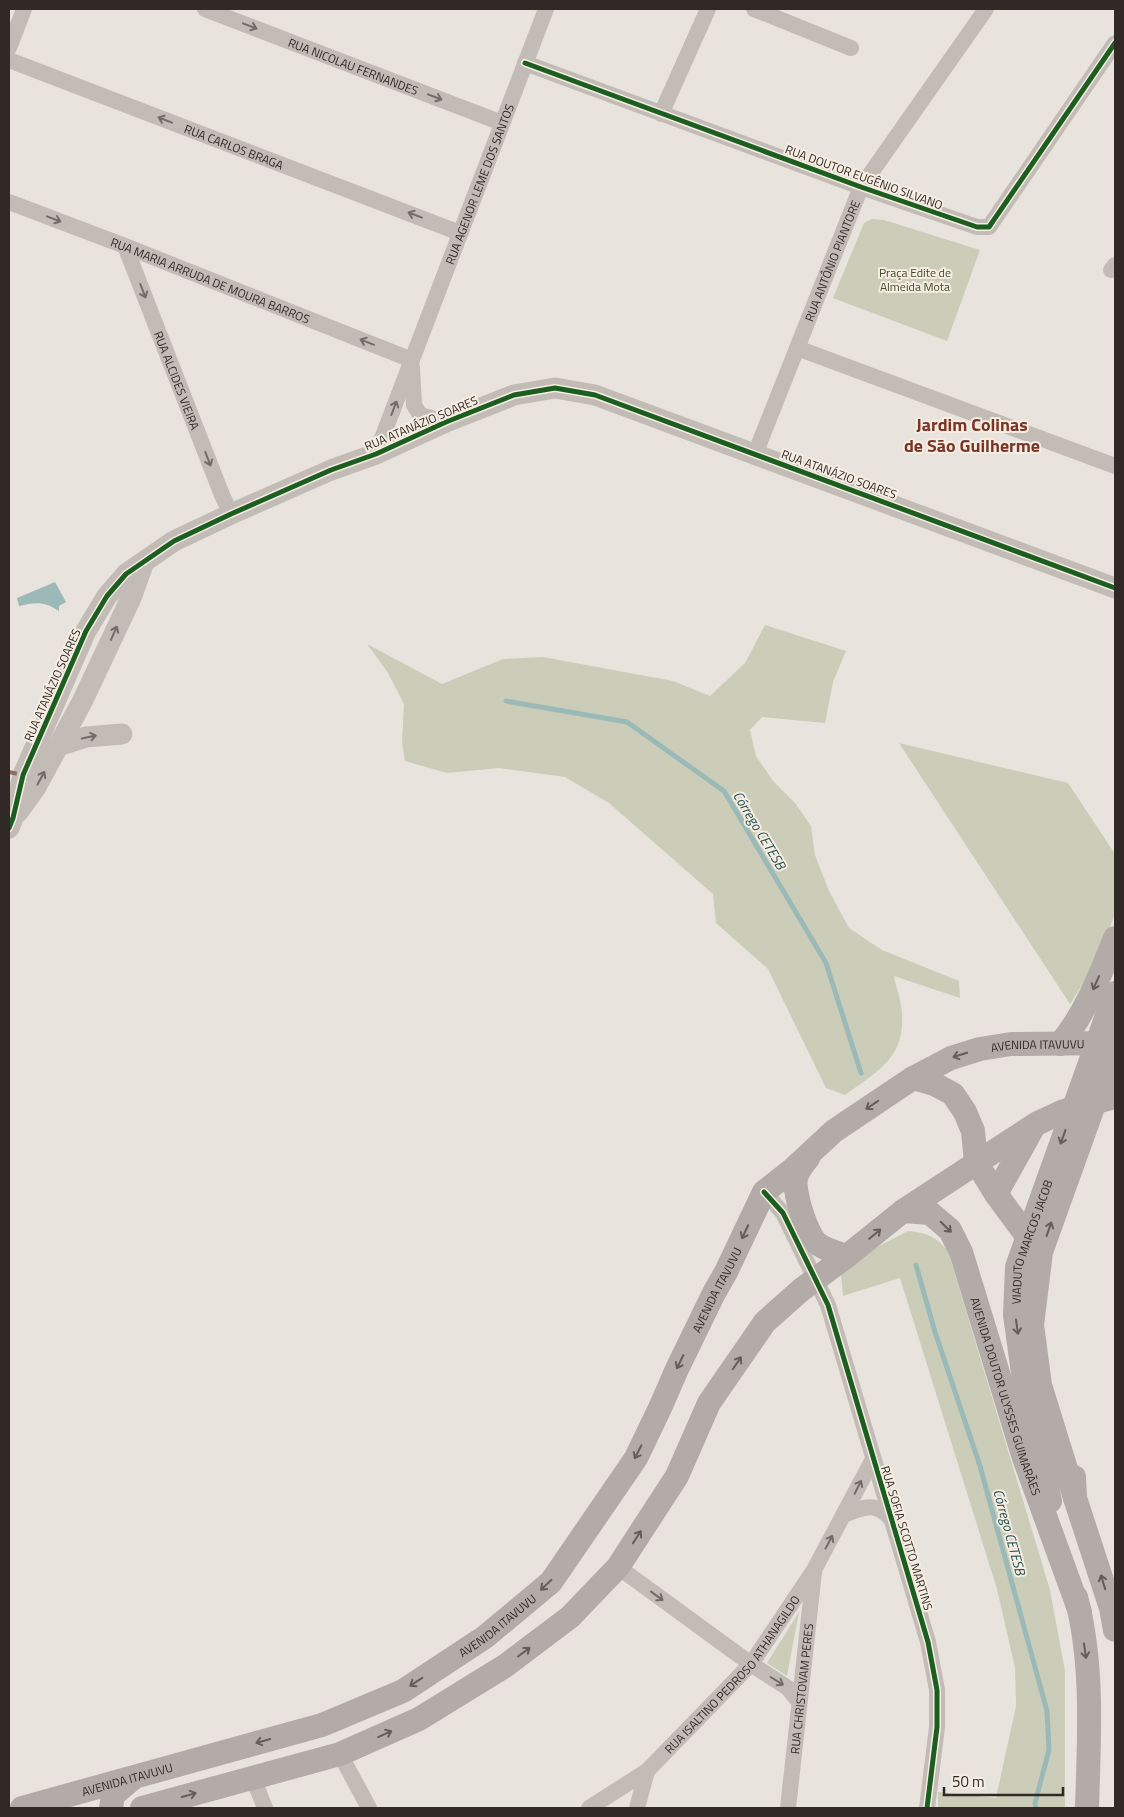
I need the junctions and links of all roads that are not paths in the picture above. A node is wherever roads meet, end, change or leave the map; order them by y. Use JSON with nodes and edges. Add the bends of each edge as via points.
{"nodes":[{"id":1,"x":24,"y":9,"type":"edge"},
{"id":2,"x":205,"y":9,"type":"edge"},
{"id":3,"x":546,"y":9,"type":"edge"},
{"id":4,"x":708,"y":9,"type":"edge"},
{"id":5,"x":754,"y":9,"type":"edge"},
{"id":6,"x":986,"y":9,"type":"edge"},
{"id":7,"x":1115,"y":44,"type":"edge"},
{"id":8,"x":9,"y":48,"type":"edge"},
{"id":9,"x":851,"y":48,"type":"dead end"},
{"id":10,"x":9,"y":60,"type":"edge"},
{"id":11,"x":525,"y":63,"type":"junction"},
{"id":12,"x":661,"y":114,"type":"junction"},
{"id":13,"x":502,"y":123,"type":"junction"},
{"id":14,"x":861,"y":187,"type":"junction"},
{"id":15,"x":9,"y":202,"type":"edge"},
{"id":16,"x":460,"y":233,"type":"junction"},
{"id":17,"x":125,"y":246,"type":"junction"},
{"id":18,"x":797,"y":348,"type":"junction"},
{"id":19,"x":412,"y":360,"type":"junction"},
{"id":20,"x":446,"y":422,"type":"junction"},
{"id":21,"x":376,"y":454,"type":"junction"},
{"id":22,"x":755,"y":454,"type":"junction"},
{"id":23,"x":1115,"y":466,"type":"edge"},
{"id":24,"x":231,"y":514,"type":"junction"},
{"id":25,"x":144,"y":562,"type":"junction"},
{"id":26,"x":1115,"y":588,"type":"edge"},
{"id":27,"x":76,"y":656,"type":"junction"},
{"id":28,"x":82,"y":702,"type":"junction"},
{"id":29,"x":122,"y":734,"type":"dead end"},
{"id":30,"x":58,"y":746,"type":"junction"},
{"id":31,"x":16,"y":774,"type":"edge"},
{"id":32,"x":11,"y":823,"type":"edge"},
{"id":33,"x":1115,"y":938,"type":"edge"},
{"id":34,"x":1115,"y":992,"type":"edge"},
{"id":35,"x":1060,"y":1044,"type":"junction"},
{"id":36,"x":1115,"y":1045,"type":"edge"},
{"id":37,"x":1115,"y":1063,"type":"edge"},
{"id":38,"x":913,"y":1078,"type":"junction"},
{"id":39,"x":1115,"y":1097,"type":"edge"},
{"id":40,"x":1064,"y":1111,"type":"junction"},
{"id":41,"x":1036,"y":1124,"type":"junction"},
{"id":42,"x":973,"y":1131,"type":"junction"},
{"id":43,"x":813,"y":1150,"type":"junction"},
{"id":44,"x":976,"y":1162,"type":"junction"},
{"id":45,"x":943,"y":1184,"type":"junction"},
{"id":46,"x":764,"y":1192,"type":"junction"},
{"id":47,"x":996,"y":1194,"type":"junction"},
{"id":48,"x":903,"y":1211,"type":"junction"},
{"id":49,"x":847,"y":1256,"type":"junction"},
{"id":50,"x":816,"y":1280,"type":"junction"},
{"id":51,"x":873,"y":1459,"type":"junction"},
{"id":52,"x":1076,"y":1498,"type":"junction"},
{"id":53,"x":1050,"y":1501,"type":"joint"},
{"id":54,"x":844,"y":1515,"type":"junction"},
{"id":55,"x":890,"y":1519,"type":"junction"},
{"id":56,"x":618,"y":1567,"type":"junction"},
{"id":57,"x":814,"y":1570,"type":"junction"},
{"id":58,"x":1080,"y":1612,"type":"junction"},
{"id":59,"x":1115,"y":1630,"type":"edge"},
{"id":60,"x":751,"y":1664,"type":"junction"},
{"id":61,"x":799,"y":1702,"type":"junction"},
{"id":62,"x":310,"y":1728,"type":"junction"},
{"id":63,"x":340,"y":1754,"type":"junction"},
{"id":64,"x":647,"y":1771,"type":"junction"},
{"id":65,"x":134,"y":1777,"type":"junction"},
{"id":66,"x":253,"y":1778,"type":"junction"},
{"id":67,"x":22,"y":1808,"type":"edge"},
{"id":68,"x":111,"y":1808,"type":"edge"},
{"id":69,"x":142,"y":1808,"type":"edge"},
{"id":70,"x":265,"y":1808,"type":"edge"},
{"id":71,"x":369,"y":1808,"type":"edge"},
{"id":72,"x":590,"y":1808,"type":"edge"},
{"id":73,"x":636,"y":1808,"type":"edge"},
{"id":74,"x":788,"y":1808,"type":"edge"},
{"id":75,"x":928,"y":1808,"type":"edge"},
{"id":76,"x":1087,"y":1808,"type":"edge"}],
"edges":[{"from":1,"to":8,"type":"street"},
{"from":2,"to":13,"type":"street","name":"RUA NICOLAU FERNANDES","one_way":true},
{"from":3,"to":11,"type":"street","name":"RUA AGENOR LEME DOS SANTOS"},
{"from":4,"to":12,"type":"street"},
{"from":5,"to":9,"type":"street"},
{"from":6,"to":14,"type":"street","name":"RUA ANTÔNIO PIANTORE"},
{"from":7,"to":14,"type":"street","name":"RUA DOUTOR EUGÊNIO SILVANO","via":[[989,227],[977,227]]},
{"from":16,"to":10,"type":"street","name":"RUA CARLOS BRAGA","one_way":true},
{"from":11,"to":12,"type":"street","name":"RUA DOUTOR EUGÊNIO SILVANO"},
{"from":11,"to":13,"type":"street","name":"RUA AGENOR LEME DOS SANTOS"},
{"from":12,"to":14,"type":"street","name":"RUA DOUTOR EUGÊNIO SILVANO"},
{"from":13,"to":16,"type":"street","name":"RUA AGENOR LEME DOS SANTOS"},
{"from":14,"to":18,"type":"street","name":"RUA ANTÔNIO PIANTORE"},
{"from":15,"to":17,"type":"street","name":"RUA MARIA ARRUDA DE MOURA BARROS","one_way":true},
{"from":16,"to":19,"type":"street","name":"RUA AGENOR LEME DOS SANTOS"},
{"from":19,"to":17,"type":"street","name":"RUA MARIA ARRUDA DE MOURA BARROS","one_way":true},
{"from":17,"to":24,"type":"street","name":"RUA ALCIDES VIEIRA","one_way":true},
{"from":18,"to":22,"type":"street","name":"RUA ANTÔNIO PIANTORE"},
{"from":18,"to":23,"type":"street"},
{"from":19,"to":20,"type":"street","name":"RUA AGENOR LEME DOS SANTOS","via":[[414,405],[420,415]]},
{"from":21,"to":19,"type":"street","name":"RUA AGENOR LEME DOS SANTOS","one_way":true},
{"from":20,"to":21,"type":"street","name":"RUA ATANÁZIO SOARES"},
{"from":20,"to":22,"type":"street","name":"RUA ATANÁZIO SOARES","via":[[514,395],[555,388],[595,394]]},
{"from":21,"to":24,"type":"street","name":"RUA ATANÁZIO SOARES"},
{"from":22,"to":26,"type":"street","name":"RUA ATANÁZIO SOARES"},
{"from":24,"to":25,"type":"street","name":"RUA ATANÁZIO SOARES","via":[[174,541]]},
{"from":25,"to":27,"type":"street","name":"RUA ATANÁZIO SOARES","via":[[114,586],[86,631]]},
{"from":28,"to":25,"type":"street","name":"RUA ATANÁZIO SOARES","one_way":true,"via":[[131,598]]},
{"from":27,"to":28,"type":"street","via":[[73,684]]},
{"from":27,"to":31,"type":"street","name":"RUA ATANÁZIO SOARES"},
{"from":28,"to":30,"type":"street","name":"RUA ATANÁZIO SOARES"},
{"from":30,"to":29,"type":"street","one_way":true,"via":[[86,737]]},
{"from":32,"to":30,"type":"street","name":"RUA ATANÁZIO SOARES","one_way":true,"via":[[36,787]]},
{"from":31,"to":32,"type":"street","name":"RUA ATANÁZIO SOARES"},
{"from":33,"to":35,"type":"main road","one_way":true,"via":[[1081,1014]]},
{"from":34,"to":53,"type":"main road","name":"VIADUTO MARCOS JACOB","one_way":true,"bridge":true,"via":[[1017,1268],[1015,1315],[1024,1380]]},
{"from":35,"to":36,"type":"main road","name":"AVENIDA ITAVUVU"},
{"from":35,"to":38,"type":"main road","name":"AVENIDA ITAVUVU","one_way":true,"via":[[1012,1044],[980,1049],[951,1058]]},
{"from":52,"to":36,"type":"main road","name":"VIADUTO MARCOS JACOB","one_way":true,"bridge":true,"via":[[1040,1385],[1032,1325],[1041,1252]]},
{"from":37,"to":40,"type":"main road","via":[[1088,1095]]},
{"from":38,"to":42,"type":"main road","via":[[953,1094]]},
{"from":38,"to":43,"type":"main road","name":"AVENIDA ITAVUVU","one_way":true,"via":[[834,1131]]},
{"from":39,"to":40,"type":"main road"},
{"from":40,"to":41,"type":"main road"},
{"from":41,"to":44,"type":"main road"},
{"from":41,"to":47,"type":"main road"},
{"from":42,"to":44,"type":"main road"},
{"from":42,"to":45,"type":"main road","via":[[968,1151]]},
{"from":43,"to":46,"type":"main road","name":"AVENIDA ITAVUVU"},
{"from":43,"to":49,"type":"main road","via":[[795,1180],[798,1202],[816,1244]]},
{"from":44,"to":45,"type":"main road"},
{"from":44,"to":47,"type":"main road"},
{"from":45,"to":48,"type":"main road"},
{"from":46,"to":50,"type":"street","via":[[783,1213]]},
{"from":46,"to":62,"type":"main road","name":"AVENIDA ITAVUVU","one_way":true,"via":[[636,1458],[551,1582],[485,1637],[403,1690]]},
{"from":47,"to":52,"type":"main road","via":[[1028,1236],[1034,1253],[1041,1341],[1071,1459]]},
{"from":49,"to":48,"type":"main road","one_way":true},
{"from":48,"to":58,"type":"main road","name":"AVENIDA DOUTOR ULYSSES GUIMARÃES","one_way":true,"via":[[930,1213],[950,1230],[961,1252],[1024,1458]]},
{"from":49,"to":50,"type":"main road"},
{"from":50,"to":51,"type":"street","name":"RUA SOFIA SCOTTO MARTINS","via":[[828,1305]]},
{"from":56,"to":50,"type":"main road","one_way":true,"via":[[677,1476],[709,1403],[765,1322]]},
{"from":54,"to":51,"type":"street","name":"RUA ISALTINO PEDROSO ATHANAGILDO","one_way":true},
{"from":51,"to":55,"type":"street","name":"RUA SOFIA SCOTTO MARTINS"},
{"from":59,"to":52,"type":"main road","one_way":true},
{"from":53,"to":58,"type":"main road","name":"AVENIDA DOUTOR ULYSSES GUIMARÃES"},
{"from":54,"to":55,"type":"street","via":[[859,1508],[873,1507],[884,1511]]},
{"from":57,"to":54,"type":"street","name":"RUA ISALTINO PEDROSO ATHANAGILDO","one_way":true},
{"from":55,"to":75,"type":"street","name":"RUA SOFIA SCOTTO MARTINS","via":[[928,1642],[937,1690],[937,1727]]},
{"from":56,"to":60,"type":"street","one_way":true},
{"from":63,"to":56,"type":"main road","one_way":true,"via":[[419,1719],[505,1666],[570,1617]]},
{"from":57,"to":60,"type":"street","name":"RUA ISALTINO PEDROSO ATHANAGILDO"},
{"from":57,"to":61,"type":"street","name":"RUA CHRISTOVAM PERES"},
{"from":58,"to":76,"type":"main road","name":"AVENIDA DOUTOR ULYSSES GUIMARÃES","one_way":true,"via":[[1087,1664]]},
{"from":60,"to":61,"type":"street","one_way":true,"via":[[788,1688]]},
{"from":60,"to":64,"type":"street","name":"RUA ISALTINO PEDROSO ATHANAGILDO"},
{"from":61,"to":74,"type":"street","name":"RUA CHRISTOVAM PERES"},
{"from":62,"to":63,"type":"main road","via":[[328,1737]]},
{"from":62,"to":65,"type":"main road","name":"AVENIDA ITAVUVU","one_way":true},
{"from":63,"to":66,"type":"main road"},
{"from":63,"to":71,"type":"street"},
{"from":64,"to":72,"type":"street","name":"RUA ISALTINO PEDROSO ATHANAGILDO"},
{"from":64,"to":73,"type":"street"},
{"from":65,"to":67,"type":"main road","name":"AVENIDA ITAVUVU"},
{"from":65,"to":68,"type":"main road","via":[[114,1795]]},
{"from":69,"to":66,"type":"main road","one_way":true},
{"from":66,"to":70,"type":"street"}]}
